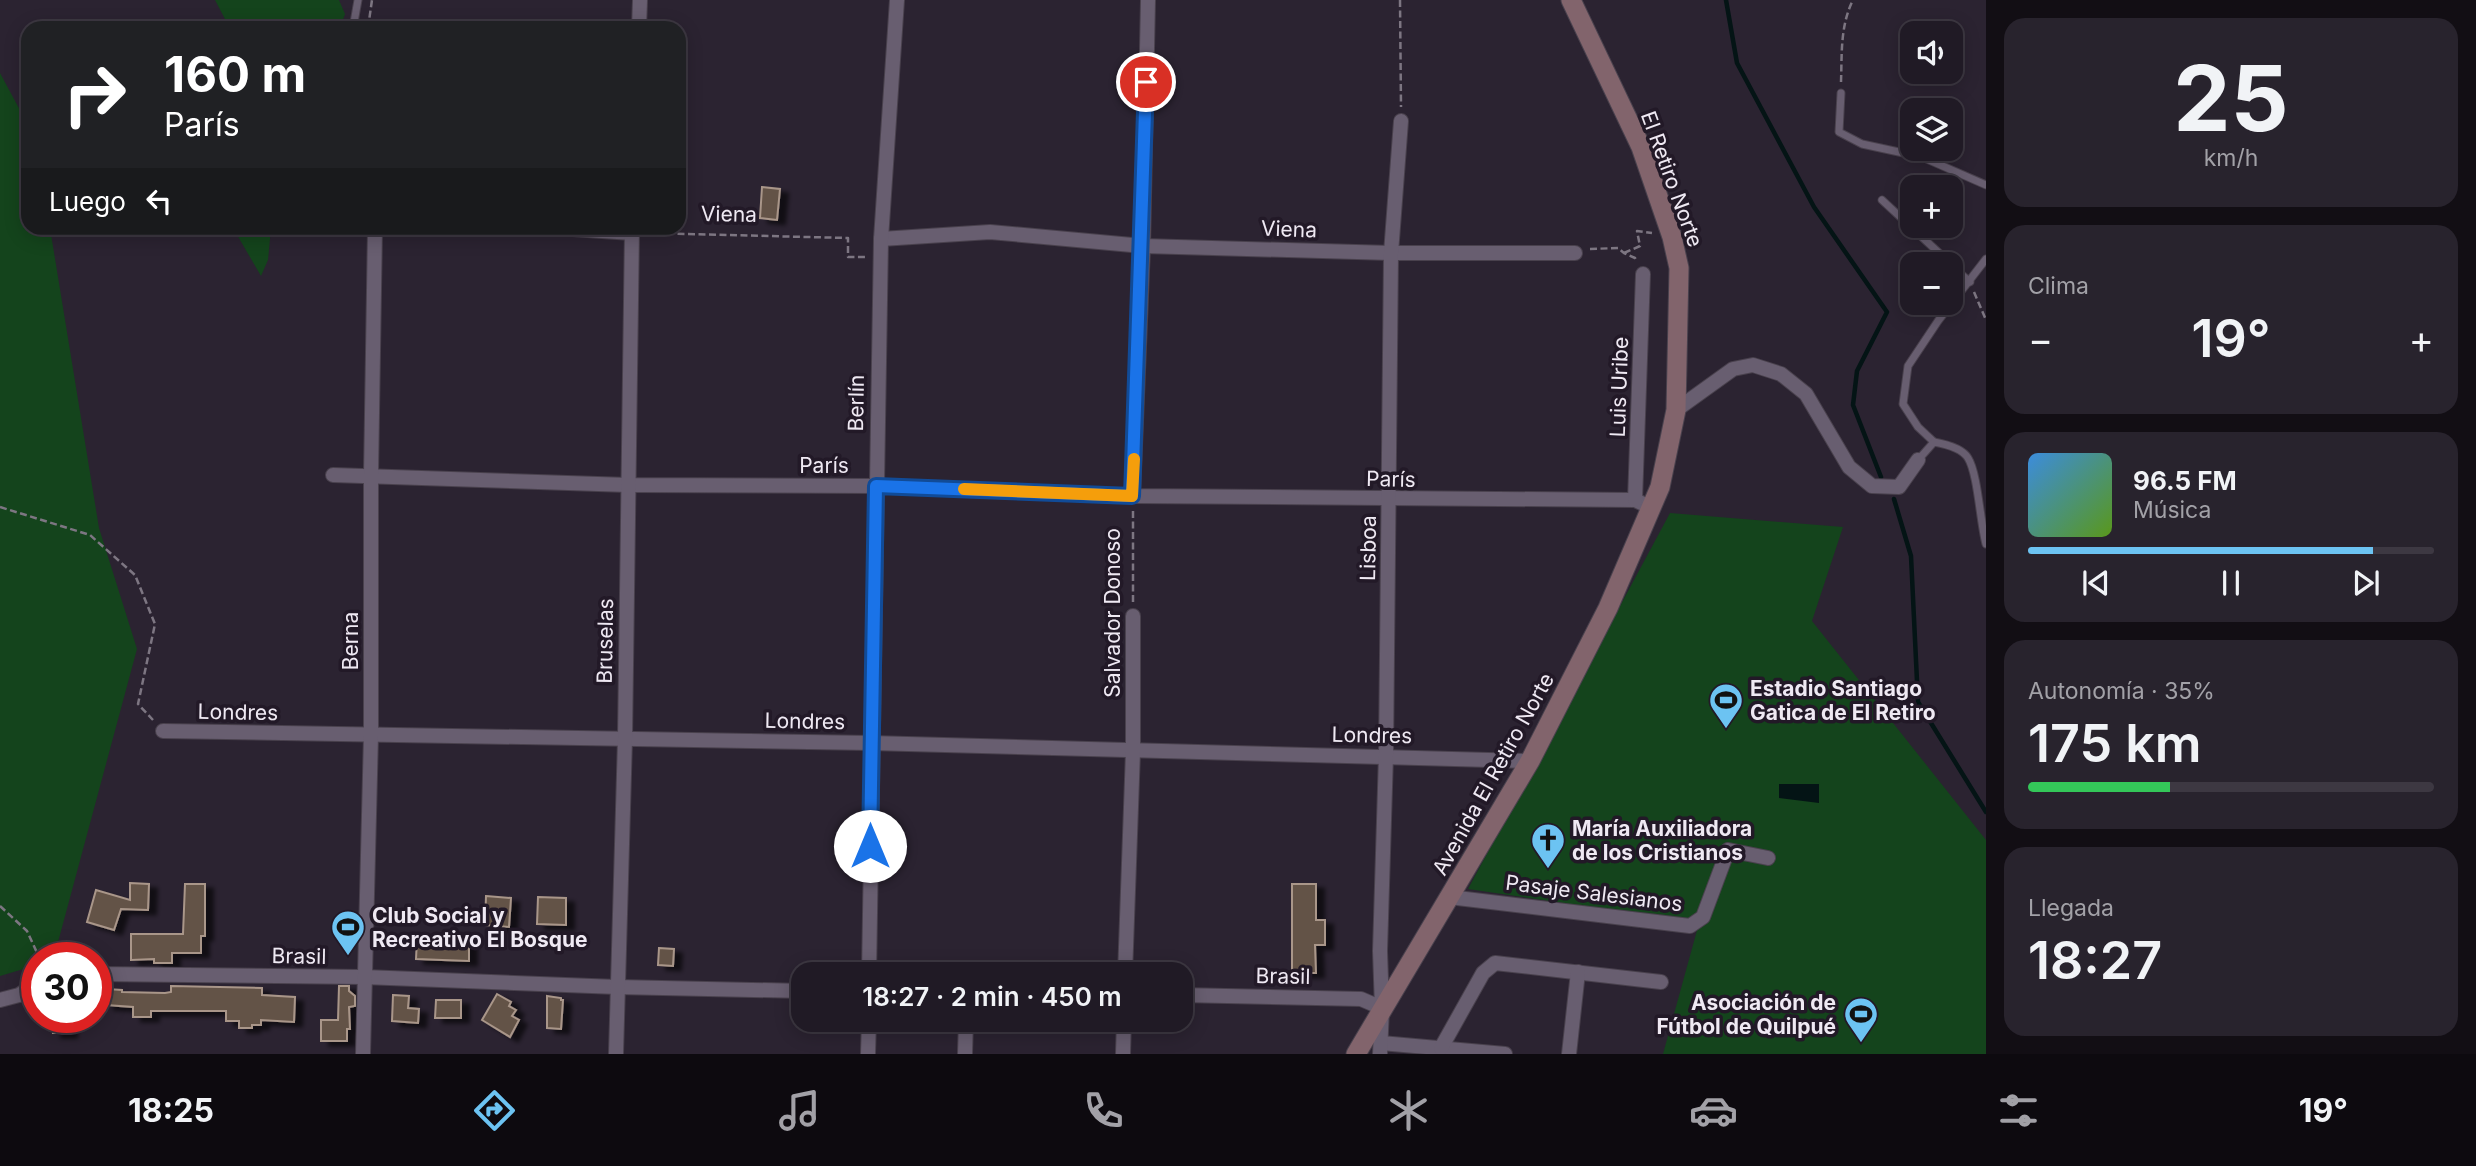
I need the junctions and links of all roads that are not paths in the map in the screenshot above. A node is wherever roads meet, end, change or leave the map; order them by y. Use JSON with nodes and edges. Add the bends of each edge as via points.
{"nodes":[{"id":1,"x":358,"y":0,"type":"edge"},
{"id":2,"x":640,"y":0,"type":"edge"},
{"id":3,"x":897,"y":0,"type":"edge"},
{"id":4,"x":1148,"y":0,"type":"edge"},
{"id":5,"x":1571,"y":0,"type":"edge"},
{"id":6,"x":354,"y":21,"type":"edge"},
{"id":7,"x":639,"y":21,"type":"edge"},
{"id":8,"x":1841,"y":93,"type":"road end"},
{"id":9,"x":1401,"y":121,"type":"road end"},
{"id":10,"x":1986,"y":185,"type":"edge"},
{"id":11,"x":1882,"y":200,"type":"dead end"},
{"id":12,"x":375,"y":235,"type":"edge"},
{"id":13,"x":632,"y":235,"type":"edge"},
{"id":14,"x":881,"y":239,"type":"junction"},
{"id":15,"x":1143,"y":246,"type":"junction"},
{"id":16,"x":1937,"y":252,"type":"edge"},
{"id":17,"x":1391,"y":253,"type":"junction"},
{"id":18,"x":1575,"y":253,"type":"road end"},
{"id":19,"x":1986,"y":259,"type":"edge"},
{"id":20,"x":1643,"y":274,"type":"dead end"},
{"id":21,"x":1963,"y":276,"type":"edge"},
{"id":22,"x":1970,"y":282,"type":"junction"},
{"id":23,"x":1676,"y":410,"type":"junction"},
{"id":24,"x":1934,"y":442,"type":"junction"},
{"id":25,"x":1918,"y":460,"type":"joint"},
{"id":26,"x":333,"y":475,"type":"dead end"},
{"id":27,"x":371,"y":475,"type":"junction"},
{"id":28,"x":628,"y":485,"type":"junction"},
{"id":29,"x":876,"y":486,"type":"junction"},
{"id":30,"x":1132,"y":496,"type":"junction"},
{"id":31,"x":1389,"y":500,"type":"junction"},
{"id":32,"x":1642,"y":504,"type":"junction"},
{"id":33,"x":1986,"y":544,"type":"edge"},
{"id":34,"x":1133,"y":616,"type":"road end"},
{"id":35,"x":163,"y":731,"type":"road end"},
{"id":36,"x":370,"y":735,"type":"junction"},
{"id":37,"x":625,"y":739,"type":"junction"},
{"id":38,"x":871,"y":743,"type":"junction"},
{"id":39,"x":1133,"y":751,"type":"junction"},
{"id":40,"x":1386,"y":755,"type":"junction"},
{"id":41,"x":1530,"y":761,"type":"junction"},
{"id":42,"x":1768,"y":858,"type":"dead end"},
{"id":43,"x":1449,"y":897,"type":"junction"},
{"id":44,"x":869,"y":962,"type":"edge"},
{"id":45,"x":1125,"y":962,"type":"edge"},
{"id":46,"x":1578,"y":972,"type":"junction"},
{"id":47,"x":112,"y":974,"type":"edge"},
{"id":48,"x":364,"y":978,"type":"junction"},
{"id":49,"x":1661,"y":982,"type":"dead end"},
{"id":50,"x":617,"y":987,"type":"junction"},
{"id":51,"x":791,"y":991,"type":"edge"},
{"id":52,"x":21,"y":994,"type":"edge"},
{"id":53,"x":1193,"y":995,"type":"edge"},
{"id":54,"x":0,"y":1000,"type":"edge"},
{"id":55,"x":1382,"y":1008,"type":"junction"},
{"id":56,"x":869,"y":1032,"type":"edge"},
{"id":57,"x":1124,"y":1032,"type":"edge"},
{"id":58,"x":1441,"y":1048,"type":"junction"},
{"id":59,"x":1381,"y":1049,"type":"edge"},
{"id":60,"x":363,"y":1054,"type":"edge"},
{"id":61,"x":616,"y":1054,"type":"edge"},
{"id":62,"x":868,"y":1054,"type":"edge"},
{"id":63,"x":1123,"y":1054,"type":"edge"},
{"id":64,"x":1356,"y":1054,"type":"edge"},
{"id":65,"x":1505,"y":1054,"type":"edge"},
{"id":66,"x":1569,"y":1054,"type":"edge"}],
"edges":[{"from":1,"to":6,"type":"lane"},
{"from":2,"to":7,"type":"street"},
{"from":3,"to":14,"type":"street","name":"Berlín"},
{"from":4,"to":15,"type":"street"},
{"from":5,"to":23,"type":"street","name":"El Retiro Norte","via":[[1641,147],[1672,237],[1679,268]]},
{"from":8,"to":10,"type":"lane","via":[[1839,132],[1862,144],[1922,157]]},
{"from":9,"to":17,"type":"street","name":"Lisboa"},
{"from":11,"to":16,"type":"lane"},
{"from":12,"to":27,"type":"street","name":"Berna"},
{"from":13,"to":28,"type":"street","name":"Bruselas"},
{"from":14,"to":15,"type":"street","name":"Viena","via":[[990,232]]},
{"from":14,"to":29,"type":"street","name":"Berlín"},
{"from":15,"to":17,"type":"street","name":"Viena"},
{"from":15,"to":30,"type":"street"},
{"from":17,"to":18,"type":"street","name":"Viena"},
{"from":17,"to":31,"type":"street","name":"Lisboa"},
{"from":19,"to":22,"type":"lane"},
{"from":20,"to":32,"type":"street","name":"Luis Uribe"},
{"from":21,"to":22,"type":"lane"},
{"from":22,"to":24,"type":"lane","via":[[1909,366],[1903,404]]},
{"from":23,"to":25,"type":"street","via":[[1733,369],[1754,365],[1781,374],[1807,394],[1849,467],[1872,486],[1899,487]]},
{"from":23,"to":32,"type":"street","name":"El Retiro Norte","via":[[1660,487]]},
{"from":24,"to":25,"type":"lane"},
{"from":24,"to":33,"type":"lane","via":[[1967,455]]},
{"from":26,"to":27,"type":"street","name":"París"},
{"from":27,"to":28,"type":"street","name":"París"},
{"from":27,"to":36,"type":"street","name":"Berna"},
{"from":28,"to":29,"type":"street","name":"París"},
{"from":28,"to":37,"type":"street","name":"Bruselas"},
{"from":29,"to":30,"type":"street","name":"París"},
{"from":29,"to":38,"type":"street","name":"Berlín"},
{"from":30,"to":31,"type":"street","name":"París"},
{"from":31,"to":32,"type":"street","name":"París"},
{"from":31,"to":40,"type":"street","name":"Lisboa"},
{"from":32,"to":41,"type":"street","name":"Avenida El Retiro Norte","via":[[1608,608]]},
{"from":34,"to":39,"type":"street","name":"Salvador Donoso"},
{"from":35,"to":36,"type":"street","name":"Londres"},
{"from":36,"to":37,"type":"street","name":"Londres"},
{"from":36,"to":48,"type":"street","name":"Berna"},
{"from":37,"to":38,"type":"street","name":"Londres"},
{"from":37,"to":50,"type":"street","name":"Bruselas"},
{"from":38,"to":39,"type":"street","name":"Londres"},
{"from":38,"to":44,"type":"street","name":"Berlín"},
{"from":39,"to":40,"type":"street","name":"Londres"},
{"from":39,"to":45,"type":"street","name":"Salvador Donoso"},
{"from":40,"to":41,"type":"street","name":"Londres"},
{"from":40,"to":55,"type":"street","name":"Lisboa"},
{"from":41,"to":43,"type":"street","name":"Avenida El Retiro Norte"},
{"from":42,"to":43,"type":"street","name":"Pasaje Salesianos","via":[[1728,850],[1703,918],[1690,926]]},
{"from":43,"to":55,"type":"street","name":"Avenida El Retiro Norte"},
{"from":46,"to":49,"type":"street"},
{"from":46,"to":58,"type":"street","via":[[1499,963],[1490,966]]},
{"from":46,"to":66,"type":"street"},
{"from":47,"to":48,"type":"street","name":"Brasil"},
{"from":48,"to":50,"type":"street","name":"Brasil"},
{"from":48,"to":60,"type":"street","name":"Berna"},
{"from":50,"to":51,"type":"street","name":"Brasil"},
{"from":50,"to":61,"type":"street","name":"Bruselas"},
{"from":52,"to":54,"type":"street"},
{"from":53,"to":55,"type":"street","name":"Brasil","via":[[1361,999]]},
{"from":55,"to":59,"type":"street","name":"Lisboa"},
{"from":55,"to":64,"type":"street","name":"Avenida El Retiro Norte"},
{"from":56,"to":62,"type":"street"},
{"from":57,"to":63,"type":"street"},
{"from":58,"to":59,"type":"street"},
{"from":58,"to":65,"type":"street"}]}
